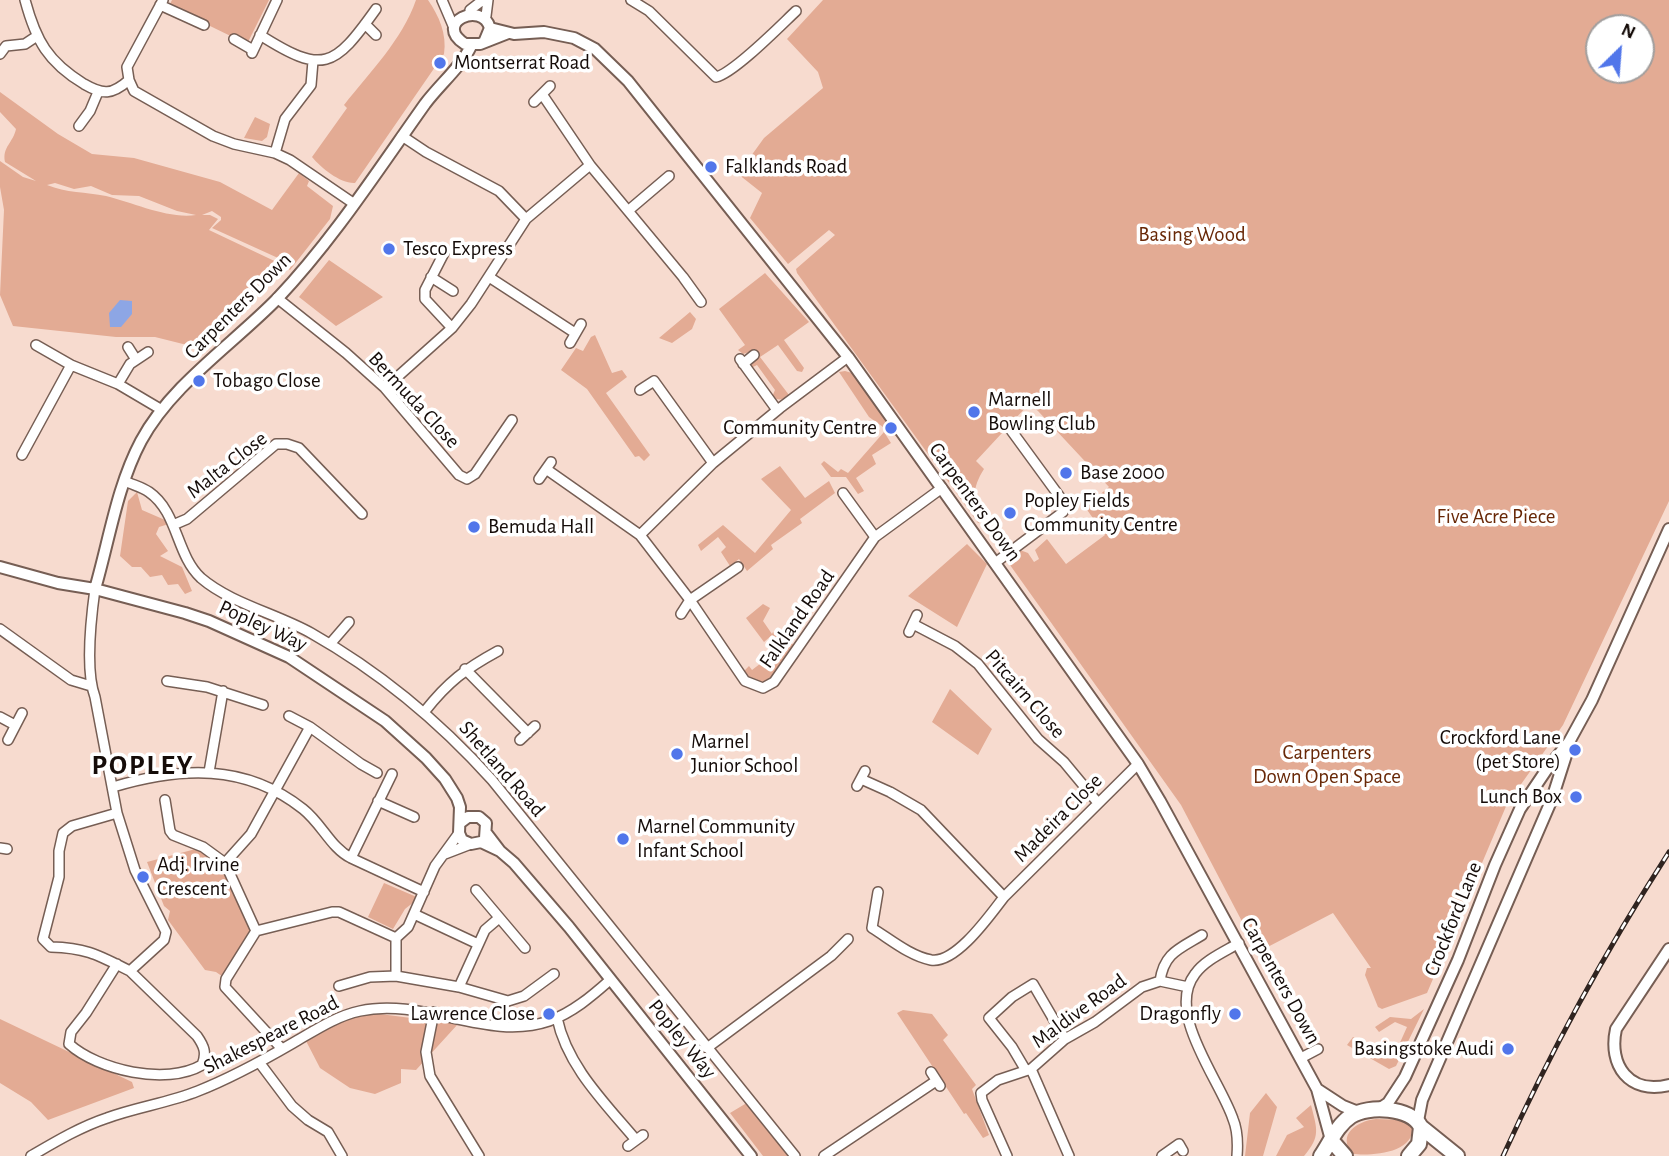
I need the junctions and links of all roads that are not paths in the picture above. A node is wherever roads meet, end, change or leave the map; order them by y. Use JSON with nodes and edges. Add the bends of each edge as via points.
{"nodes":[{"id":1,"x":26,"y":0,"type":"edge"},
{"id":2,"x":277,"y":0,"type":"edge"},
{"id":3,"x":483,"y":0,"type":"edge"},
{"id":4,"x":488,"y":0,"type":"edge"},
{"id":5,"x":631,"y":0,"type":"edge"},
{"id":6,"x":162,"y":2,"type":"edge"},
{"id":7,"x":444,"y":3,"type":"edge"},
{"id":8,"x":376,"y":9,"type":"dead end"},
{"id":9,"x":465,"y":12,"type":"junction"},
{"id":10,"x":796,"y":12,"type":"dead end"},
{"id":11,"x":485,"y":16,"type":"junction"},
{"id":12,"x":365,"y":24,"type":"junction"},
{"id":13,"x":204,"y":25,"type":"dead end"},
{"id":14,"x":454,"y":28,"type":"junction"},
{"id":15,"x":490,"y":28,"type":"junction"},
{"id":16,"x":510,"y":33,"type":"junction"},
{"id":17,"x":260,"y":35,"type":"junction"},
{"id":18,"x":376,"y":35,"type":"dead end"},
{"id":19,"x":37,"y":36,"type":"junction"},
{"id":20,"x":234,"y":39,"type":"dead end"},
{"id":21,"x":485,"y":40,"type":"junction"},
{"id":22,"x":460,"y":41,"type":"junction"},
{"id":23,"x":471,"y":46,"type":"junction"},
{"id":24,"x":0,"y":54,"type":"edge"},
{"id":25,"x":313,"y":61,"type":"junction"},
{"id":26,"x":452,"y":71,"type":"junction"},
{"id":27,"x":129,"y":80,"type":"junction"},
{"id":28,"x":550,"y":86,"type":"dead end"},
{"id":29,"x":97,"y":92,"type":"junction"},
{"id":30,"x":542,"y":94,"type":"junction"},
{"id":31,"x":534,"y":102,"type":"dead end"},
{"id":32,"x":79,"y":126,"type":"dead end"},
{"id":33,"x":402,"y":136,"type":"junction"},
{"id":34,"x":275,"y":153,"type":"junction"},
{"id":35,"x":590,"y":165,"type":"junction"},
{"id":36,"x":669,"y":176,"type":"dead end"},
{"id":37,"x":353,"y":203,"type":"junction"},
{"id":38,"x":629,"y":210,"type":"junction"},
{"id":39,"x":526,"y":219,"type":"junction"},
{"id":40,"x":444,"y":253,"type":"dead end"},
{"id":41,"x":431,"y":277,"type":"junction"},
{"id":42,"x":489,"y":277,"type":"junction"},
{"id":43,"x":453,"y":291,"type":"dead end"},
{"id":44,"x":277,"y":298,"type":"junction"},
{"id":45,"x":701,"y":302,"type":"dead end"},
{"id":46,"x":452,"y":328,"type":"junction"},
{"id":47,"x":570,"y":343,"type":"dead end"},
{"id":48,"x":36,"y":345,"type":"dead end"},
{"id":49,"x":128,"y":347,"type":"dead end"},
{"id":50,"x":148,"y":352,"type":"dead end"},
{"id":51,"x":754,"y":355,"type":"dead end"},
{"id":52,"x":848,"y":357,"type":"junction"},
{"id":53,"x":135,"y":358,"type":"junction"},
{"id":54,"x":71,"y":365,"type":"junction"},
{"id":55,"x":118,"y":384,"type":"junction"},
{"id":56,"x":385,"y":388,"type":"junction"},
{"id":57,"x":640,"y":390,"type":"dead end"},
{"id":58,"x":162,"y":410,"type":"junction"},
{"id":59,"x":777,"y":410,"type":"junction"},
{"id":60,"x":512,"y":420,"type":"dead end"},
{"id":61,"x":1008,"y":426,"type":"dead end"},
{"id":62,"x":22,"y":455,"type":"dead end"},
{"id":63,"x":713,"y":463,"type":"junction"},
{"id":64,"x":540,"y":479,"type":"dead end"},
{"id":65,"x":125,"y":481,"type":"junction"},
{"id":66,"x":942,"y":488,"type":"junction"},
{"id":67,"x":844,"y":493,"type":"dead end"},
{"id":68,"x":362,"y":514,"type":"dead end"},
{"id":69,"x":173,"y":525,"type":"junction"},
{"id":70,"x":1669,"y":529,"type":"edge"},
{"id":71,"x":639,"y":535,"type":"junction"},
{"id":72,"x":875,"y":537,"type":"junction"},
{"id":73,"x":995,"y":563,"type":"junction"},
{"id":74,"x":0,"y":567,"type":"edge"},
{"id":75,"x":738,"y":567,"type":"dead end"},
{"id":76,"x":96,"y":589,"type":"junction"},
{"id":77,"x":690,"y":600,"type":"junction"},
{"id":78,"x":681,"y":614,"type":"dead end"},
{"id":79,"x":349,"y":622,"type":"dead end"},
{"id":80,"x":913,"y":624,"type":"dead end"},
{"id":81,"x":0,"y":629,"type":"edge"},
{"id":82,"x":330,"y":644,"type":"junction"},
{"id":83,"x":498,"y":651,"type":"dead end"},
{"id":84,"x":465,"y":670,"type":"junction"},
{"id":85,"x":167,"y":681,"type":"dead end"},
{"id":86,"x":91,"y":686,"type":"junction"},
{"id":87,"x":223,"y":691,"type":"junction"},
{"id":88,"x":263,"y":705,"type":"dead end"},
{"id":89,"x":425,"y":711,"type":"junction"},
{"id":90,"x":22,"y":713,"type":"dead end"},
{"id":91,"x":289,"y":716,"type":"dead end"},
{"id":92,"x":0,"y":718,"type":"edge"},
{"id":93,"x":15,"y":725,"type":"junction"},
{"id":94,"x":310,"y":727,"type":"junction"},
{"id":95,"x":528,"y":733,"type":"dead end"},
{"id":96,"x":8,"y":740,"type":"dead end"},
{"id":97,"x":1569,"y":743,"type":"junction"},
{"id":98,"x":1138,"y":764,"type":"junction"},
{"id":99,"x":209,"y":772,"type":"junction"},
{"id":100,"x":377,"y":773,"type":"dead end"},
{"id":101,"x":392,"y":774,"type":"dead end"},
{"id":102,"x":861,"y":779,"type":"dead end"},
{"id":103,"x":113,"y":787,"type":"junction"},
{"id":104,"x":275,"y":792,"type":"junction"},
{"id":105,"x":165,"y":800,"type":"dead end"},
{"id":106,"x":378,"y":801,"type":"junction"},
{"id":107,"x":1098,"y":803,"type":"junction"},
{"id":108,"x":460,"y":807,"type":"junction"},
{"id":109,"x":117,"y":814,"type":"junction"},
{"id":110,"x":474,"y":816,"type":"junction"},
{"id":111,"x":414,"y":817,"type":"dead end"},
{"id":112,"x":460,"y":828,"type":"junction"},
{"id":113,"x":480,"y":840,"type":"junction"},
{"id":114,"x":444,"y":855,"type":"junction"},
{"id":115,"x":351,"y":858,"type":"junction"},
{"id":116,"x":225,"y":863,"type":"junction"},
{"id":117,"x":476,"y":890,"type":"dead end"},
{"id":118,"x":424,"y":892,"type":"junction"},
{"id":119,"x":878,"y":892,"type":"dead end"},
{"id":120,"x":1004,"y":897,"type":"junction"},
{"id":121,"x":414,"y":914,"type":"junction"},
{"id":122,"x":499,"y":918,"type":"junction"},
{"id":123,"x":256,"y":931,"type":"junction"},
{"id":124,"x":1204,"y":935,"type":"dead end"},
{"id":125,"x":851,"y":937,"type":"dead end"},
{"id":126,"x":396,"y":938,"type":"junction"},
{"id":127,"x":1239,"y":943,"type":"junction"},
{"id":128,"x":478,"y":944,"type":"junction"},
{"id":129,"x":525,"y":948,"type":"dead end"},
{"id":130,"x":1669,"y":949,"type":"edge"},
{"id":131,"x":117,"y":964,"type":"junction"},
{"id":132,"x":130,"y":971,"type":"junction"},
{"id":133,"x":554,"y":974,"type":"dead end"},
{"id":134,"x":396,"y":976,"type":"junction"},
{"id":135,"x":610,"y":980,"type":"junction"},
{"id":136,"x":1160,"y":981,"type":"junction"},
{"id":137,"x":339,"y":986,"type":"dead end"},
{"id":138,"x":459,"y":987,"type":"junction"},
{"id":139,"x":1188,"y":987,"type":"junction"},
{"id":140,"x":434,"y":1013,"type":"junction"},
{"id":141,"x":557,"y":1018,"type":"junction"},
{"id":142,"x":1065,"y":1040,"type":"junction"},
{"id":143,"x":708,"y":1048,"type":"junction"},
{"id":144,"x":282,"y":1049,"type":"junction"},
{"id":145,"x":1318,"y":1049,"type":"dead end"},
{"id":146,"x":1301,"y":1058,"type":"junction"},
{"id":147,"x":259,"y":1062,"type":"junction"},
{"id":148,"x":1028,"y":1069,"type":"junction"},
{"id":149,"x":935,"y":1080,"type":"dead end"},
{"id":150,"x":1669,"y":1085,"type":"edge"},
{"id":151,"x":1317,"y":1089,"type":"junction"},
{"id":152,"x":1377,"y":1111,"type":"junction"},
{"id":153,"x":1358,"y":1112,"type":"junction"},
{"id":154,"x":1419,"y":1124,"type":"junction"},
{"id":155,"x":635,"y":1140,"type":"dead end"},
{"id":156,"x":1331,"y":1140,"type":"junction"},
{"id":157,"x":1183,"y":1151,"type":"dead end"},
{"id":158,"x":31,"y":1156,"type":"edge"},
{"id":159,"x":342,"y":1156,"type":"edge"},
{"id":160,"x":479,"y":1156,"type":"edge"},
{"id":161,"x":751,"y":1156,"type":"edge"},
{"id":162,"x":795,"y":1156,"type":"edge"},
{"id":163,"x":824,"y":1156,"type":"edge"},
{"id":164,"x":1007,"y":1156,"type":"edge"},
{"id":165,"x":1069,"y":1156,"type":"edge"},
{"id":166,"x":1162,"y":1156,"type":"edge"},
{"id":167,"x":1237,"y":1156,"type":"edge"},
{"id":168,"x":1321,"y":1156,"type":"edge"},
{"id":169,"x":1345,"y":1156,"type":"edge"},
{"id":170,"x":1409,"y":1156,"type":"edge"},
{"id":171,"x":1457,"y":1156,"type":"edge"}],
"edges":[{"from":1,"to":19,"type":"street"},
{"from":2,"to":17,"type":"street"},
{"from":3,"to":9,"type":"street"},
{"from":4,"to":11,"type":"street"},
{"from":5,"to":10,"type":"street","via":[[649,11],[716,77]]},
{"from":6,"to":13,"type":"street"},
{"from":6,"to":27,"type":"street","via":[[127,67]]},
{"from":7,"to":9,"type":"street"},
{"from":7,"to":14,"type":"street"},
{"from":8,"to":12,"type":"street"},
{"from":9,"to":11,"type":"street","via":[[476,10]]},
{"from":9,"to":14,"type":"street"},
{"from":11,"to":15,"type":"street"},
{"from":12,"to":18,"type":"street"},
{"from":12,"to":25,"type":"street","via":[[330,59]]},
{"from":14,"to":22,"type":"street"},
{"from":15,"to":16,"type":"street"},
{"from":15,"to":21,"type":"street"},
{"from":16,"to":21,"type":"street"},
{"from":16,"to":52,"type":"street","name":"Carpenters Down","via":[[544,32],[595,48],[628,80]]},
{"from":17,"to":20,"type":"street","via":[[253,52]]},
{"from":17,"to":25,"type":"street"},
{"from":19,"to":24,"type":"street","via":[[25,44],[6,46]]},
{"from":19,"to":29,"type":"street","via":[[56,64]]},
{"from":21,"to":23,"type":"street"},
{"from":22,"to":23,"type":"street"},
{"from":22,"to":26,"type":"street"},
{"from":23,"to":26,"type":"street","name":"Carpenters Down"},
{"from":25,"to":34,"type":"street","via":[[311,85],[285,119]]},
{"from":26,"to":33,"type":"street","name":"Carpenters Down"},
{"from":27,"to":29,"type":"street","via":[[119,89]]},
{"from":27,"to":34,"type":"street","via":[[134,91],[213,136]]},
{"from":28,"to":30,"type":"street"},
{"from":29,"to":32,"type":"street"},
{"from":30,"to":31,"type":"street"},
{"from":30,"to":35,"type":"street"},
{"from":33,"to":37,"type":"street","name":"Carpenters Down"},
{"from":33,"to":39,"type":"street","via":[[499,191]]},
{"from":34,"to":37,"type":"street"},
{"from":35,"to":38,"type":"street"},
{"from":35,"to":39,"type":"street"},
{"from":36,"to":38,"type":"street"},
{"from":37,"to":44,"type":"street","name":"Carpenters Down"},
{"from":38,"to":45,"type":"street"},
{"from":39,"to":42,"type":"street"},
{"from":40,"to":41,"type":"street"},
{"from":41,"to":43,"type":"street"},
{"from":41,"to":46,"type":"street","via":[[425,299]]},
{"from":42,"to":46,"type":"street"},
{"from":42,"to":47,"type":"street","via":[[578,329]]},
{"from":44,"to":56,"type":"street","name":"Bermuda Close"},
{"from":44,"to":58,"type":"street","name":"Carpenters Down"},
{"from":46,"to":56,"type":"street"},
{"from":48,"to":54,"type":"street"},
{"from":49,"to":53,"type":"street"},
{"from":50,"to":53,"type":"street"},
{"from":51,"to":59,"type":"street","via":[[741,362]]},
{"from":52,"to":59,"type":"street"},
{"from":52,"to":66,"type":"street","name":"Carpenters Down"},
{"from":53,"to":55,"type":"street"},
{"from":54,"to":55,"type":"street"},
{"from":54,"to":62,"type":"street"},
{"from":55,"to":58,"type":"street"},
{"from":56,"to":60,"type":"street","name":"Bermuda Close","via":[[467,479]]},
{"from":57,"to":63,"type":"street","via":[[654,382]]},
{"from":58,"to":65,"type":"street","name":"Carpenters Down","via":[[141,442]]},
{"from":59,"to":63,"type":"street"},
{"from":61,"to":73,"type":"street","via":[[1065,505],[1063,512]]},
{"from":63,"to":71,"type":"street"},
{"from":64,"to":71,"type":"street","name":"Falkland Road","via":[[548,465]]},
{"from":65,"to":69,"type":"street","name":"Shetland Road","via":[[150,492]]},
{"from":65,"to":76,"type":"street","name":"Carpenters Down"},
{"from":66,"to":72,"type":"street","name":"Falkland Road"},
{"from":66,"to":73,"type":"street","name":"Carpenters Down"},
{"from":67,"to":72,"type":"street"},
{"from":68,"to":69,"type":"street","name":"Malta Close","via":[[299,448],[276,444],[187,519]]},
{"from":69,"to":82,"type":"street","name":"Shetland Road","via":[[188,564],[214,587]]},
{"from":70,"to":97,"type":"street","name":"Crockford Lane"},
{"from":71,"to":77,"type":"street","name":"Falkland Road"},
{"from":72,"to":77,"type":"street","name":"Falkland Road","via":[[778,678],[766,687],[745,681]]},
{"from":73,"to":98,"type":"street","name":"Carpenters Down"},
{"from":74,"to":76,"type":"street","name":"Popley Way"},
{"from":75,"to":77,"type":"street"},
{"from":76,"to":86,"type":"street","via":[[91,618]]},
{"from":76,"to":108,"type":"street","name":"Popley Way","via":[[209,621],[289,657],[384,721],[426,758],[453,789]]},
{"from":77,"to":78,"type":"street"},
{"from":79,"to":82,"type":"street"},
{"from":80,"to":107,"type":"street","name":"Pitcairn Close","via":[[978,664],[1038,739]]},
{"from":81,"to":86,"type":"street","via":[[71,680]]},
{"from":82,"to":89,"type":"street","name":"Shetland Road"},
{"from":83,"to":84,"type":"street"},
{"from":84,"to":89,"type":"street"},
{"from":84,"to":95,"type":"street"},
{"from":85,"to":87,"type":"street"},
{"from":86,"to":103,"type":"street"},
{"from":87,"to":88,"type":"street"},
{"from":87,"to":99,"type":"street"},
{"from":89,"to":143,"type":"street","name":"Shetland Road","via":[[492,780]]},
{"from":90,"to":93,"type":"street"},
{"from":91,"to":94,"type":"street"},
{"from":92,"to":93,"type":"street"},
{"from":93,"to":96,"type":"street"},
{"from":94,"to":100,"type":"street"},
{"from":94,"to":104,"type":"street"},
{"from":97,"to":152,"type":"street","name":"Crockford Lane","via":[[1520,809],[1405,1077]]},
{"from":97,"to":154,"type":"street","name":"Crockford Lane","via":[[1552,799],[1466,1010],[1422,1100]]},
{"from":98,"to":107,"type":"street","name":"Madeira Close"},
{"from":98,"to":127,"type":"street","name":"Carpenters Down"},
{"from":99,"to":103,"type":"street","via":[[161,775]]},
{"from":99,"to":104,"type":"street"},
{"from":101,"to":106,"type":"street"},
{"from":102,"to":120,"type":"street","via":[[918,808]]},
{"from":103,"to":109,"type":"street"},
{"from":104,"to":115,"type":"street","via":[[308,813],[337,849]]},
{"from":104,"to":116,"type":"street","via":[[251,834]]},
{"from":105,"to":116,"type":"street","via":[[173,835],[203,847]]},
{"from":106,"to":111,"type":"street"},
{"from":106,"to":115,"type":"street"},
{"from":107,"to":120,"type":"street","name":"Madeira Close"},
{"from":108,"to":110,"type":"street","name":"Popley Way"},
{"from":108,"to":112,"type":"street"},
{"from":109,"to":131,"type":"street","via":[[72,826],[63,833],[59,877],[43,939],[51,947],[84,949]]},
{"from":109,"to":132,"type":"street","via":[[135,870],[166,932],[164,940]]},
{"from":110,"to":112,"type":"street"},
{"from":110,"to":113,"type":"street","name":"Popley Way","via":[[486,823]]},
{"from":112,"to":113,"type":"street","name":"Popley Way","via":[[462,840]]},
{"from":112,"to":114,"type":"street"},
{"from":113,"to":114,"type":"street"},
{"from":113,"to":135,"type":"street","name":"Popley Way","via":[[514,863]]},
{"from":114,"to":118,"type":"street"},
{"from":115,"to":118,"type":"street"},
{"from":116,"to":123,"type":"street"},
{"from":117,"to":122,"type":"street"},
{"from":118,"to":121,"type":"street"},
{"from":119,"to":120,"type":"street","name":"Madeira Close","via":[[872,928],[933,961],[952,955]]},
{"from":121,"to":126,"type":"street"},
{"from":121,"to":128,"type":"street"},
{"from":122,"to":128,"type":"street"},
{"from":122,"to":129,"type":"street"},
{"from":123,"to":126,"type":"street","via":[[339,912]]},
{"from":123,"to":144,"type":"street","via":[[225,986]]},
{"from":124,"to":136,"type":"street","name":"Maldive Road","via":[[1170,955]]},
{"from":125,"to":143,"type":"street"},
{"from":126,"to":134,"type":"street"},
{"from":127,"to":139,"type":"street","via":[[1203,965]]},
{"from":127,"to":146,"type":"street","name":"Carpenters Down"},
{"from":128,"to":138,"type":"street"},
{"from":130,"to":150,"type":"street","via":[[1616,1029],[1614,1052],[1631,1081],[1650,1087]]},
{"from":131,"to":132,"type":"street"},
{"from":131,"to":132,"type":"street","via":[[71,1032],[69,1044],[115,1069],[168,1075],[202,1065],[204,1045]]},
{"from":133,"to":138,"type":"street","via":[[524,996],[508,1001]]},
{"from":134,"to":137,"type":"street","via":[[370,977]]},
{"from":134,"to":138,"type":"street"},
{"from":135,"to":141,"type":"street","name":"Shakespeare Road"},
{"from":135,"to":161,"type":"street","name":"Popley Way"},
{"from":136,"to":139,"type":"street","name":"Maldive Road"},
{"from":136,"to":142,"type":"street","name":"Maldive Road","via":[[1142,987]]},
{"from":139,"to":167,"type":"street","via":[[1187,1017],[1234,1121]]},
{"from":140,"to":141,"type":"street","name":"Shakespeare Road","via":[[497,1026],[524,1026]]},
{"from":140,"to":144,"type":"street","name":"Shakespeare Road","via":[[408,1008],[359,1011]]},
{"from":140,"to":160,"type":"street","via":[[426,1052],[430,1076]]},
{"from":141,"to":155,"type":"street","via":[[567,1050],[584,1077]]},
{"from":142,"to":148,"type":"street","name":"Maldive Road"},
{"from":142,"to":148,"type":"street","via":[[1033,984],[1012,997],[989,1018]]},
{"from":143,"to":162,"type":"street","name":"Shetland Road"},
{"from":144,"to":147,"type":"street","name":"Shakespeare Road"},
{"from":145,"to":146,"type":"street"},
{"from":146,"to":151,"type":"street","name":"Carpenters Down"},
{"from":147,"to":158,"type":"street","name":"Shakespeare Road","via":[[198,1091],[103,1119]]},
{"from":147,"to":159,"type":"street","via":[[292,1105],[328,1132]]},
{"from":148,"to":164,"type":"street","via":[[998,1080],[981,1093]]},
{"from":148,"to":165,"type":"street","name":"Maldive Road"},
{"from":149,"to":163,"type":"street"},
{"from":151,"to":153,"type":"street"},
{"from":151,"to":156,"type":"street","name":"Carpenters Down"},
{"from":152,"to":153,"type":"highway"},
{"from":152,"to":154,"type":"highway","via":[[1405,1112]]},
{"from":153,"to":156,"type":"highway","via":[[1343,1122]]},
{"from":154,"to":170,"type":"highway","via":[[1419,1144]]},
{"from":154,"to":171,"type":"highway"},
{"from":156,"to":168,"type":"highway"},
{"from":156,"to":169,"type":"highway"},
{"from":157,"to":166,"type":"street","via":[[1179,1144]]}]}
